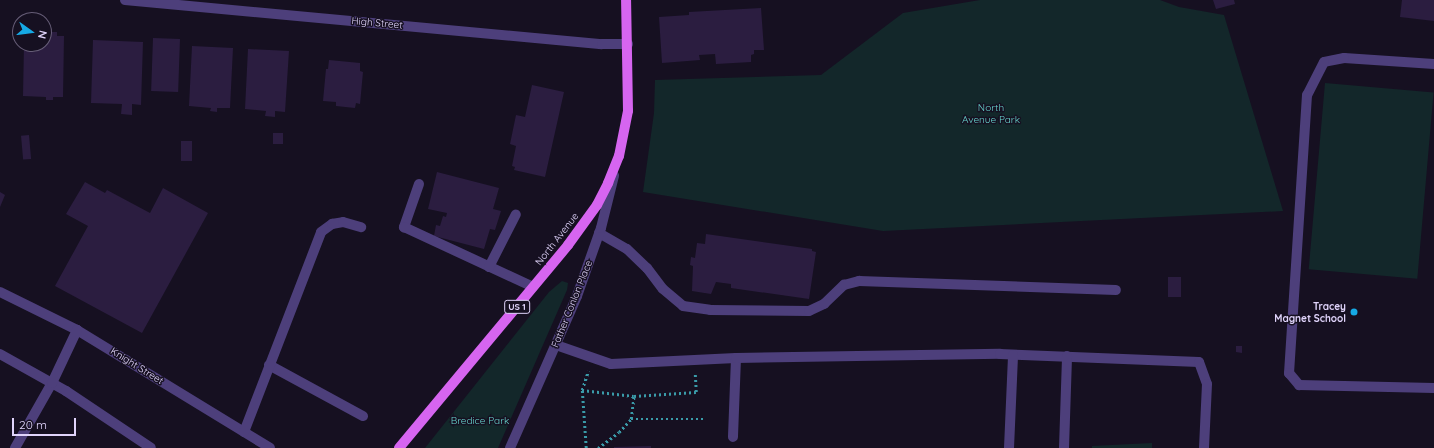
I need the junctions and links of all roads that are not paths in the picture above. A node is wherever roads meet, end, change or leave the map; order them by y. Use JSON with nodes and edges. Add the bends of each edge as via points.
{"nodes":[{"id":1,"x":125,"y":0,"type":"edge"},
{"id":2,"x":626,"y":0,"type":"edge"},
{"id":3,"x":190,"y":3,"type":"edge"},
{"id":4,"x":628,"y":44,"type":"junction"},
{"id":5,"x":1434,"y":64,"type":"edge"},
{"id":6,"x":619,"y":156,"type":"junction"},
{"id":7,"x":419,"y":184,"type":"dead end"},
{"id":8,"x":516,"y":214,"type":"dead end"},
{"id":9,"x":361,"y":227,"type":"dead end"},
{"id":10,"x":599,"y":233,"type":"junction"},
{"id":11,"x":490,"y":267,"type":"junction"},
{"id":12,"x":533,"y":287,"type":"junction"},
{"id":13,"x":1116,"y":290,"type":"dead end"},
{"id":14,"x":0,"y":292,"type":"edge"},
{"id":15,"x":77,"y":330,"type":"junction"},
{"id":16,"x":556,"y":345,"type":"junction"},
{"id":17,"x":0,"y":354,"type":"edge"},
{"id":18,"x":1013,"y":355,"type":"junction"},
{"id":19,"x":1067,"y":356,"type":"junction"},
{"id":20,"x":736,"y":358,"type":"junction"},
{"id":21,"x":269,"y":365,"type":"junction"},
{"id":22,"x":52,"y":383,"type":"junction"},
{"id":23,"x":1434,"y":388,"type":"edge"},
{"id":24,"x":363,"y":416,"type":"dead end"},
{"id":25,"x":244,"y":432,"type":"junction"},
{"id":26,"x":733,"y":437,"type":"dead end"},
{"id":27,"x":15,"y":448,"type":"edge"},
{"id":28,"x":152,"y":448,"type":"edge"},
{"id":29,"x":270,"y":448,"type":"edge"},
{"id":30,"x":399,"y":448,"type":"edge"},
{"id":31,"x":510,"y":448,"type":"edge"},
{"id":32,"x":1008,"y":448,"type":"edge"},
{"id":33,"x":1064,"y":448,"type":"edge"},
{"id":34,"x":1204,"y":448,"type":"edge"}],
"edges":[{"from":1,"to":3,"type":"street","name":"High Street"},
{"from":2,"to":4,"type":"main road","name":"North Avenue","number":"US 1"},
{"from":3,"to":4,"type":"street","name":"High Street","via":[[602,44]]},
{"from":4,"to":6,"type":"main road","name":"North Avenue","number":"US 1","via":[[628,111]]},
{"from":5,"to":23,"type":"street","via":[[1344,58],[1324,62],[1307,95],[1289,373],[1299,385]]},
{"from":6,"to":10,"type":"street","name":"Father Conlon Place"},
{"from":6,"to":12,"type":"main road","name":"North Avenue","number":"US 1","via":[[597,205]]},
{"from":7,"to":11,"type":"street","via":[[404,227]]},
{"from":8,"to":11,"type":"street"},
{"from":9,"to":21,"type":"street","via":[[343,222],[332,224],[321,232]]},
{"from":10,"to":13,"type":"street","via":[[626,249],[663,289],[683,306],[710,310],[810,310],[824,304],[844,285],[859,280]]},
{"from":10,"to":16,"type":"street","name":"Father Conlon Place","via":[[577,296]]},
{"from":11,"to":12,"type":"street"},
{"from":12,"to":30,"type":"main road","name":"North Avenue","number":"US 1"},
{"from":14,"to":15,"type":"street","name":"Knight Street"},
{"from":15,"to":22,"type":"street"},
{"from":15,"to":25,"type":"street","name":"Knight Street"},
{"from":16,"to":20,"type":"street","via":[[611,364]]},
{"from":16,"to":31,"type":"street","name":"Father Conlon Place"},
{"from":17,"to":22,"type":"street"},
{"from":18,"to":19,"type":"street"},
{"from":18,"to":20,"type":"street"},
{"from":18,"to":32,"type":"street"},
{"from":19,"to":33,"type":"street"},
{"from":19,"to":34,"type":"street","via":[[1199,362],[1207,384]]},
{"from":20,"to":26,"type":"street"},
{"from":21,"to":24,"type":"street"},
{"from":21,"to":25,"type":"street"},
{"from":22,"to":27,"type":"street"},
{"from":22,"to":28,"type":"street"},
{"from":25,"to":29,"type":"street","name":"Knight Street"}]}
